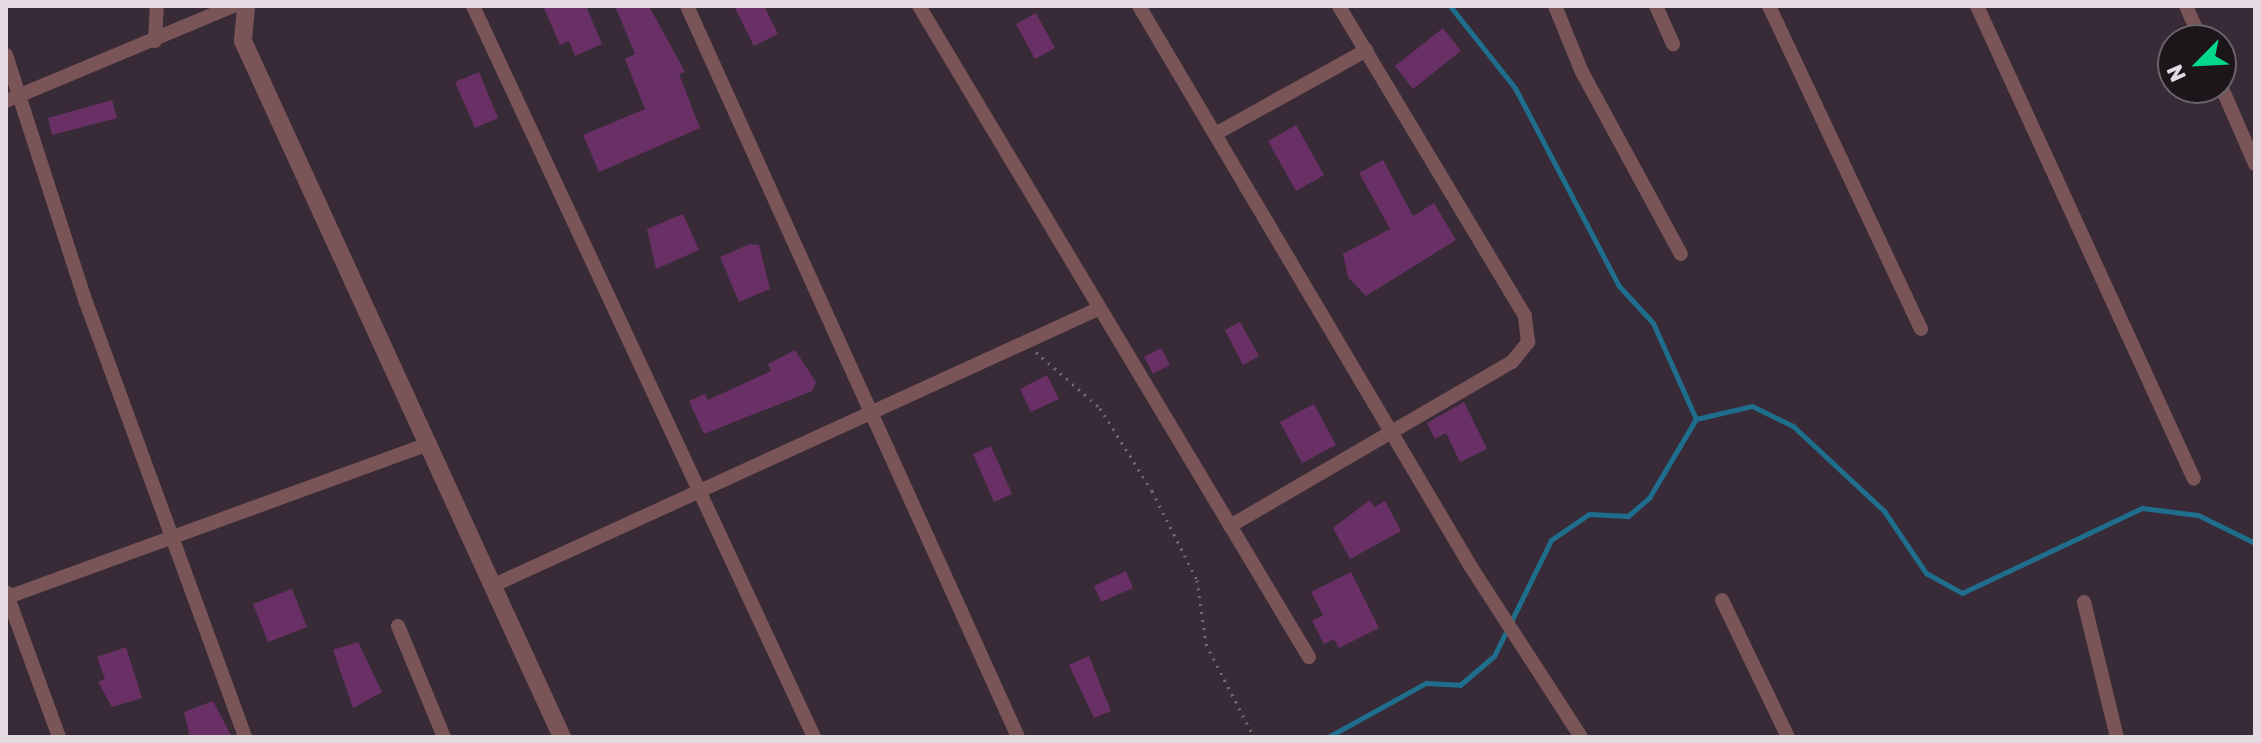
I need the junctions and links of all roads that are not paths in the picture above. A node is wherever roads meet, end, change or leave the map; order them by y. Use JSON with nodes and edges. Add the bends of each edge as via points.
{"nodes":[{"id":1,"x":157,"y":6,"type":"edge"},
{"id":2,"x":233,"y":6,"type":"edge"},
{"id":3,"x":246,"y":6,"type":"edge"},
{"id":4,"x":473,"y":6,"type":"edge"},
{"id":5,"x":687,"y":6,"type":"edge"},
{"id":6,"x":919,"y":6,"type":"edge"},
{"id":7,"x":1139,"y":6,"type":"edge"},
{"id":8,"x":1339,"y":6,"type":"edge"},
{"id":9,"x":1555,"y":6,"type":"edge"},
{"id":10,"x":1656,"y":6,"type":"edge"},
{"id":11,"x":1769,"y":6,"type":"edge"},
{"id":12,"x":1977,"y":6,"type":"edge"},
{"id":13,"x":155,"y":41,"type":"junction"},
{"id":14,"x":1673,"y":44,"type":"dead end"},
{"id":15,"x":1367,"y":50,"type":"junction"},
{"id":16,"x":6,"y":55,"type":"edge"},
{"id":17,"x":13,"y":98,"type":"edge"},
{"id":18,"x":2229,"y":104,"type":"edge"},
{"id":19,"x":1217,"y":133,"type":"junction"},
{"id":20,"x":2255,"y":164,"type":"edge"},
{"id":21,"x":1681,"y":254,"type":"dead end"},
{"id":22,"x":1100,"y":308,"type":"junction"},
{"id":23,"x":1921,"y":329,"type":"dead end"},
{"id":24,"x":873,"y":412,"type":"junction"},
{"id":25,"x":1393,"y":428,"type":"junction"},
{"id":26,"x":430,"y":443,"type":"junction"},
{"id":27,"x":2194,"y":479,"type":"dead end"},
{"id":28,"x":699,"y":491,"type":"junction"},
{"id":29,"x":1230,"y":526,"type":"junction"},
{"id":30,"x":171,"y":537,"type":"junction"},
{"id":31,"x":494,"y":585,"type":"junction"},
{"id":32,"x":7,"y":594,"type":"edge"},
{"id":33,"x":1722,"y":600,"type":"dead end"},
{"id":34,"x":2084,"y":602,"type":"dead end"},
{"id":35,"x":398,"y":626,"type":"dead end"},
{"id":36,"x":1309,"y":657,"type":"dead end"},
{"id":37,"x":59,"y":737,"type":"edge"},
{"id":38,"x":245,"y":737,"type":"edge"},
{"id":39,"x":444,"y":737,"type":"edge"},
{"id":40,"x":562,"y":737,"type":"edge"},
{"id":41,"x":814,"y":737,"type":"edge"},
{"id":42,"x":1018,"y":737,"type":"edge"},
{"id":43,"x":1581,"y":737,"type":"edge"},
{"id":44,"x":1788,"y":737,"type":"edge"},
{"id":45,"x":2117,"y":737,"type":"edge"}],
"edges":[{"from":1,"to":13,"type":"street"},
{"from":2,"to":13,"type":"street"},
{"from":3,"to":26,"type":"street","via":[[243,41]]},
{"from":4,"to":28,"type":"street"},
{"from":5,"to":24,"type":"street"},
{"from":6,"to":22,"type":"street"},
{"from":7,"to":19,"type":"street"},
{"from":8,"to":15,"type":"street"},
{"from":9,"to":21,"type":"street","via":[[1582,72]]},
{"from":10,"to":14,"type":"street"},
{"from":11,"to":23,"type":"street"},
{"from":12,"to":27,"type":"street"},
{"from":13,"to":17,"type":"street"},
{"from":15,"to":19,"type":"street"},
{"from":15,"to":25,"type":"street","via":[[1528,331],[1512,362]]},
{"from":16,"to":17,"type":"street"},
{"from":17,"to":30,"type":"street"},
{"from":18,"to":20,"type":"street"},
{"from":19,"to":25,"type":"street"},
{"from":22,"to":24,"type":"street"},
{"from":22,"to":29,"type":"street"},
{"from":24,"to":28,"type":"street"},
{"from":24,"to":42,"type":"street"},
{"from":25,"to":29,"type":"street"},
{"from":25,"to":43,"type":"street","via":[[1471,567],[1538,663]]},
{"from":26,"to":30,"type":"street"},
{"from":26,"to":31,"type":"street"},
{"from":28,"to":31,"type":"street"},
{"from":28,"to":41,"type":"street"},
{"from":29,"to":36,"type":"street"},
{"from":30,"to":32,"type":"street"},
{"from":30,"to":38,"type":"street"},
{"from":31,"to":40,"type":"street"},
{"from":32,"to":37,"type":"street"},
{"from":33,"to":44,"type":"street"},
{"from":34,"to":45,"type":"street"},
{"from":35,"to":39,"type":"street"}]}
